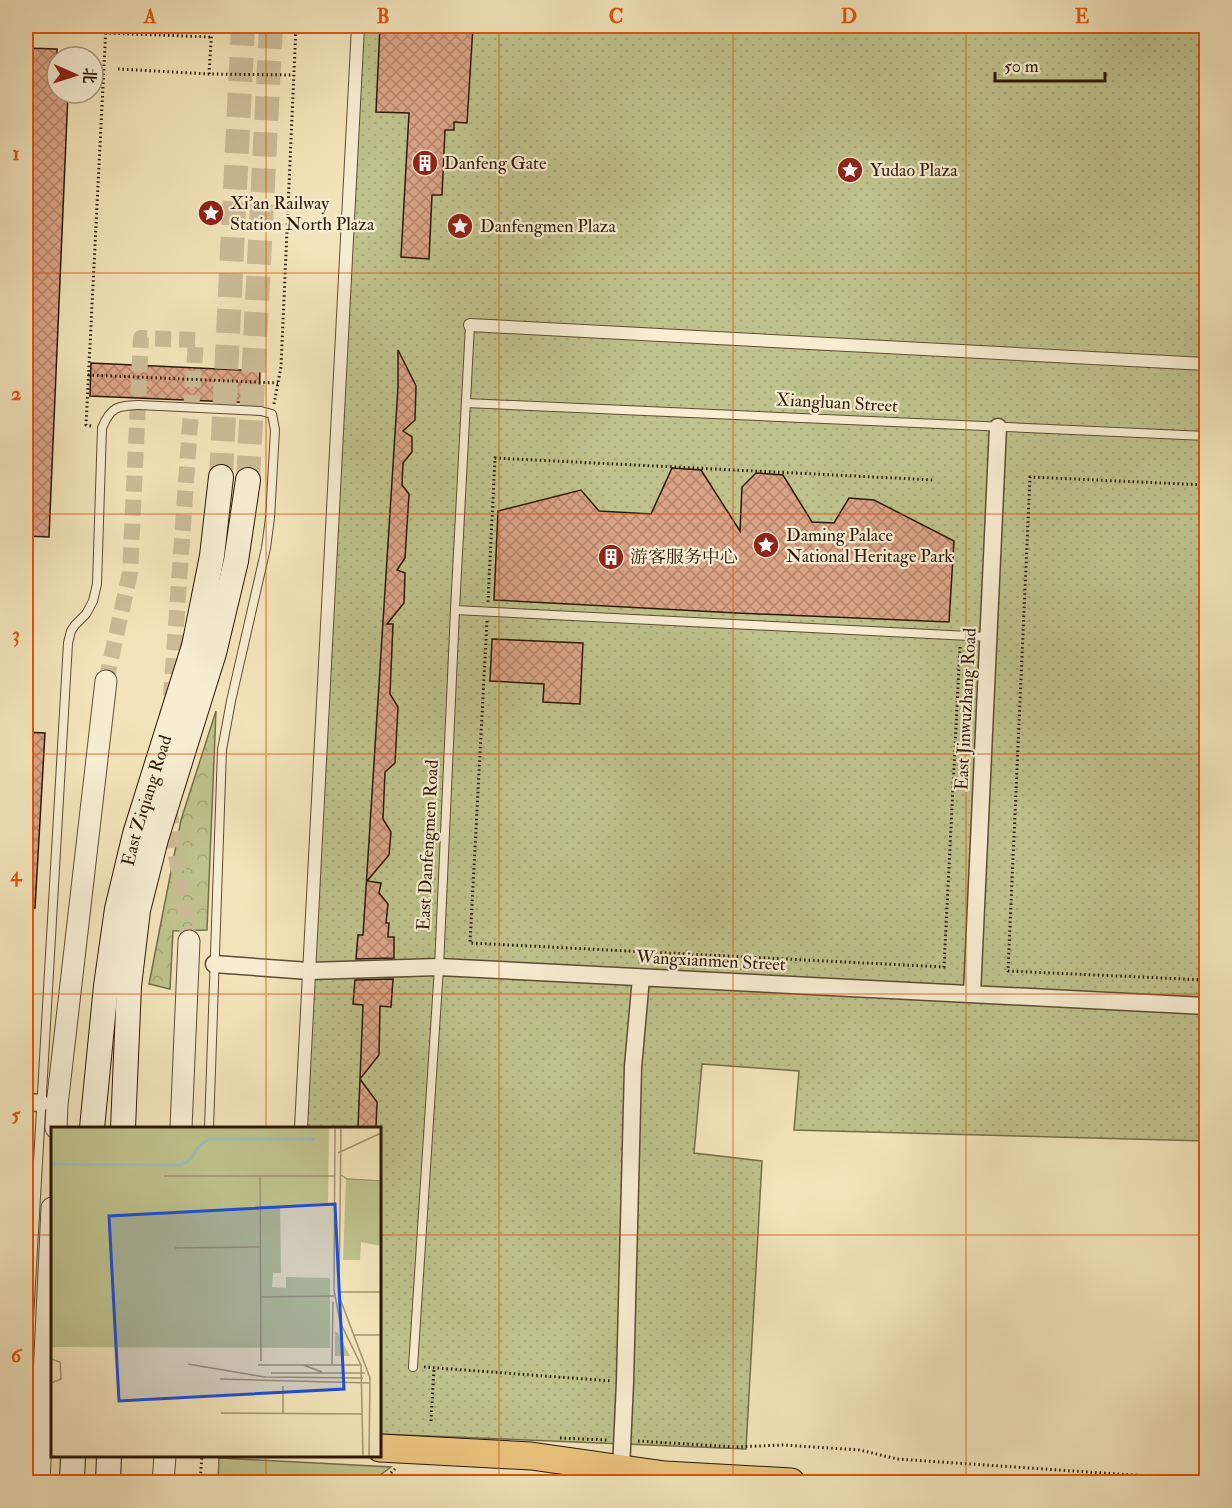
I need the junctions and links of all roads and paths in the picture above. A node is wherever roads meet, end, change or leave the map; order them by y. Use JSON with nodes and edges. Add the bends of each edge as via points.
{"nodes":[{"id":1,"x":105,"y":26,"type":"edge"},
{"id":2,"x":212,"y":26,"type":"edge"},
{"id":3,"x":296,"y":26,"type":"edge"},
{"id":4,"x":358,"y":26,"type":"edge"},
{"id":5,"x":105,"y":33,"type":"junction"},
{"id":6,"x":211,"y":36,"type":"junction"},
{"id":7,"x":118,"y":69,"type":"dead end"},
{"id":8,"x":209,"y":74,"type":"junction"},
{"id":9,"x":294,"y":75,"type":"junction"},
{"id":10,"x":470,"y":325,"type":"joint"},
{"id":11,"x":1206,"y":364,"type":"edge"},
{"id":12,"x":88,"y":375,"type":"junction"},
{"id":13,"x":279,"y":383,"type":"junction"},
{"id":14,"x":466,"y":403,"type":"junction"},
{"id":15,"x":272,"y":414,"type":"junction"},
{"id":16,"x":998,"y":427,"type":"junction"},
{"id":17,"x":102,"y":428,"type":"junction"},
{"id":18,"x":1206,"y":436,"type":"edge"},
{"id":19,"x":221,"y":477,"type":"tunnel mouth"},
{"id":20,"x":248,"y":480,"type":"tunnel mouth"},
{"id":21,"x":934,"y":480,"type":"dead end"},
{"id":22,"x":1206,"y":485,"type":"edge"},
{"id":23,"x":454,"y":610,"type":"junction"},
{"id":24,"x":487,"y":612,"type":"junction"},
{"id":25,"x":961,"y":636,"type":"junction"},
{"id":26,"x":989,"y":637,"type":"junction"},
{"id":27,"x":106,"y":681,"type":"tunnel mouth"},
{"id":28,"x":189,"y":940,"type":"tunnel mouth"},
{"id":29,"x":214,"y":964,"type":"junction"},
{"id":30,"x":439,"y":967,"type":"junction"},
{"id":31,"x":309,"y":971,"type":"junction"},
{"id":32,"x":641,"y":978,"type":"junction"},
{"id":33,"x":1206,"y":980,"type":"edge"},
{"id":34,"x":972,"y":994,"type":"junction"},
{"id":35,"x":1206,"y":1006,"type":"edge"},
{"id":36,"x":33,"y":1103,"type":"edge"},
{"id":37,"x":56,"y":1127,"type":"edge"},
{"id":38,"x":92,"y":1127,"type":"edge"},
{"id":39,"x":123,"y":1127,"type":"edge"},
{"id":40,"x":181,"y":1127,"type":"edge"},
{"id":41,"x":209,"y":1127,"type":"edge"},
{"id":42,"x":301,"y":1127,"type":"edge"},
{"id":43,"x":51,"y":1229,"type":"edge"},
{"id":44,"x":413,"y":1366,"type":"joint"},
{"id":45,"x":434,"y":1368,"type":"junction"},
{"id":46,"x":26,"y":1370,"type":"edge"},
{"id":47,"x":625,"y":1382,"type":"junction"},
{"id":48,"x":431,"y":1421,"type":"dead end"},
{"id":49,"x":552,"y":1437,"type":"dead end"},
{"id":50,"x":622,"y":1441,"type":"junction"},
{"id":51,"x":381,"y":1448,"type":"edge"},
{"id":52,"x":74,"y":1457,"type":"edge"},
{"id":53,"x":109,"y":1457,"type":"edge"},
{"id":54,"x":165,"y":1457,"type":"edge"},
{"id":55,"x":202,"y":1457,"type":"edge"},
{"id":56,"x":621,"y":1468,"type":"junction"},
{"id":57,"x":665,"y":1475,"type":"junction"},
{"id":58,"x":1206,"y":1480,"type":"edge"},
{"id":59,"x":39,"y":1482,"type":"edge"},
{"id":60,"x":72,"y":1482,"type":"edge"},
{"id":61,"x":108,"y":1482,"type":"edge"},
{"id":62,"x":163,"y":1482,"type":"edge"},
{"id":63,"x":200,"y":1482,"type":"edge"},
{"id":64,"x":574,"y":1482,"type":"edge"},
{"id":65,"x":791,"y":1482,"type":"edge"}],
"edges":[{"from":1,"to":5,"type":"path"},
{"from":2,"to":6,"type":"path"},
{"from":3,"to":9,"type":"path"},
{"from":4,"to":31,"type":"street"},
{"from":5,"to":6,"type":"path"},
{"from":5,"to":12,"type":"path"},
{"from":6,"to":8,"type":"path"},
{"from":7,"to":8,"type":"path"},
{"from":8,"to":9,"type":"path"},
{"from":9,"to":13,"type":"path"},
{"from":10,"to":11,"type":"street"},
{"from":10,"to":14,"type":"lane","name":"East Danfengmen Road"},
{"from":12,"to":13,"type":"path"},
{"from":12,"to":17,"type":"path","via":[[86,426]]},
{"from":13,"to":15,"type":"path"},
{"from":14,"to":16,"type":"lane","name":"Xiangluan Street"},
{"from":14,"to":23,"type":"lane","name":"East Danfengmen Road"},
{"from":15,"to":17,"type":"lane","via":[[130,405],[107,414]]},
{"from":15,"to":29,"type":"lane","via":[[266,548],[222,750]]},
{"from":16,"to":18,"type":"lane","name":"Xiangluan Street"},
{"from":16,"to":26,"type":"street","name":"East Jinwuzhang Road"},
{"from":17,"to":36,"type":"lane","via":[[97,584],[93,601],[71,631],[68,643]]},
{"from":19,"to":38,"type":"main road","name":"East Ziqiang Road","via":[[212,556],[194,646],[135,834],[117,909]]},
{"from":20,"to":39,"type":"main road","name":"East Ziqiang Road","via":[[236,561],[214,653],[138,910],[129,986]]},
{"from":21,"to":24,"type":"path","via":[[495,458]]},
{"from":22,"to":33,"type":"path","via":[[1029,477],[1008,971]]},
{"from":23,"to":24,"type":"lane"},
{"from":23,"to":30,"type":"lane","name":"East Danfengmen Road"},
{"from":24,"to":25,"type":"lane"},
{"from":24,"to":25,"type":"path","via":[[470,943],[944,967]]},
{"from":25,"to":26,"type":"lane"},
{"from":26,"to":34,"type":"street","name":"East Jinwuzhang Road"},
{"from":27,"to":37,"type":"street"},
{"from":28,"to":40,"type":"street"},
{"from":29,"to":31,"type":"street","name":"Wangxianmen Street"},
{"from":29,"to":41,"type":"lane"},
{"from":30,"to":31,"type":"street","name":"Wangxianmen Street"},
{"from":30,"to":32,"type":"street","name":"Wangxianmen Street"},
{"from":30,"to":44,"type":"lane","name":"East Danfengmen Road"},
{"from":31,"to":42,"type":"street"},
{"from":32,"to":34,"type":"street","name":"Wangxianmen Street"},
{"from":32,"to":47,"type":"street","via":[[633,1067]]},
{"from":34,"to":35,"type":"street","name":"Wangxianmen Street"},
{"from":36,"to":46,"type":"lane"},
{"from":43,"to":59,"type":"street"},
{"from":44,"to":45,"type":"path"},
{"from":45,"to":47,"type":"path"},
{"from":45,"to":48,"type":"path"},
{"from":47,"to":50,"type":"street"},
{"from":49,"to":50,"type":"path"},
{"from":50,"to":56,"type":"street"},
{"from":50,"to":58,"type":"path","via":[[860,1450],[897,1459]]},
{"from":51,"to":56,"type":"main road","via":[[531,1456]]},
{"from":52,"to":60,"type":"main road"},
{"from":53,"to":61,"type":"main road"},
{"from":54,"to":62,"type":"street"},
{"from":55,"to":63,"type":"path"},
{"from":56,"to":57,"type":"main road"},
{"from":57,"to":64,"type":"main road"},
{"from":57,"to":65,"type":"main road"}]}
